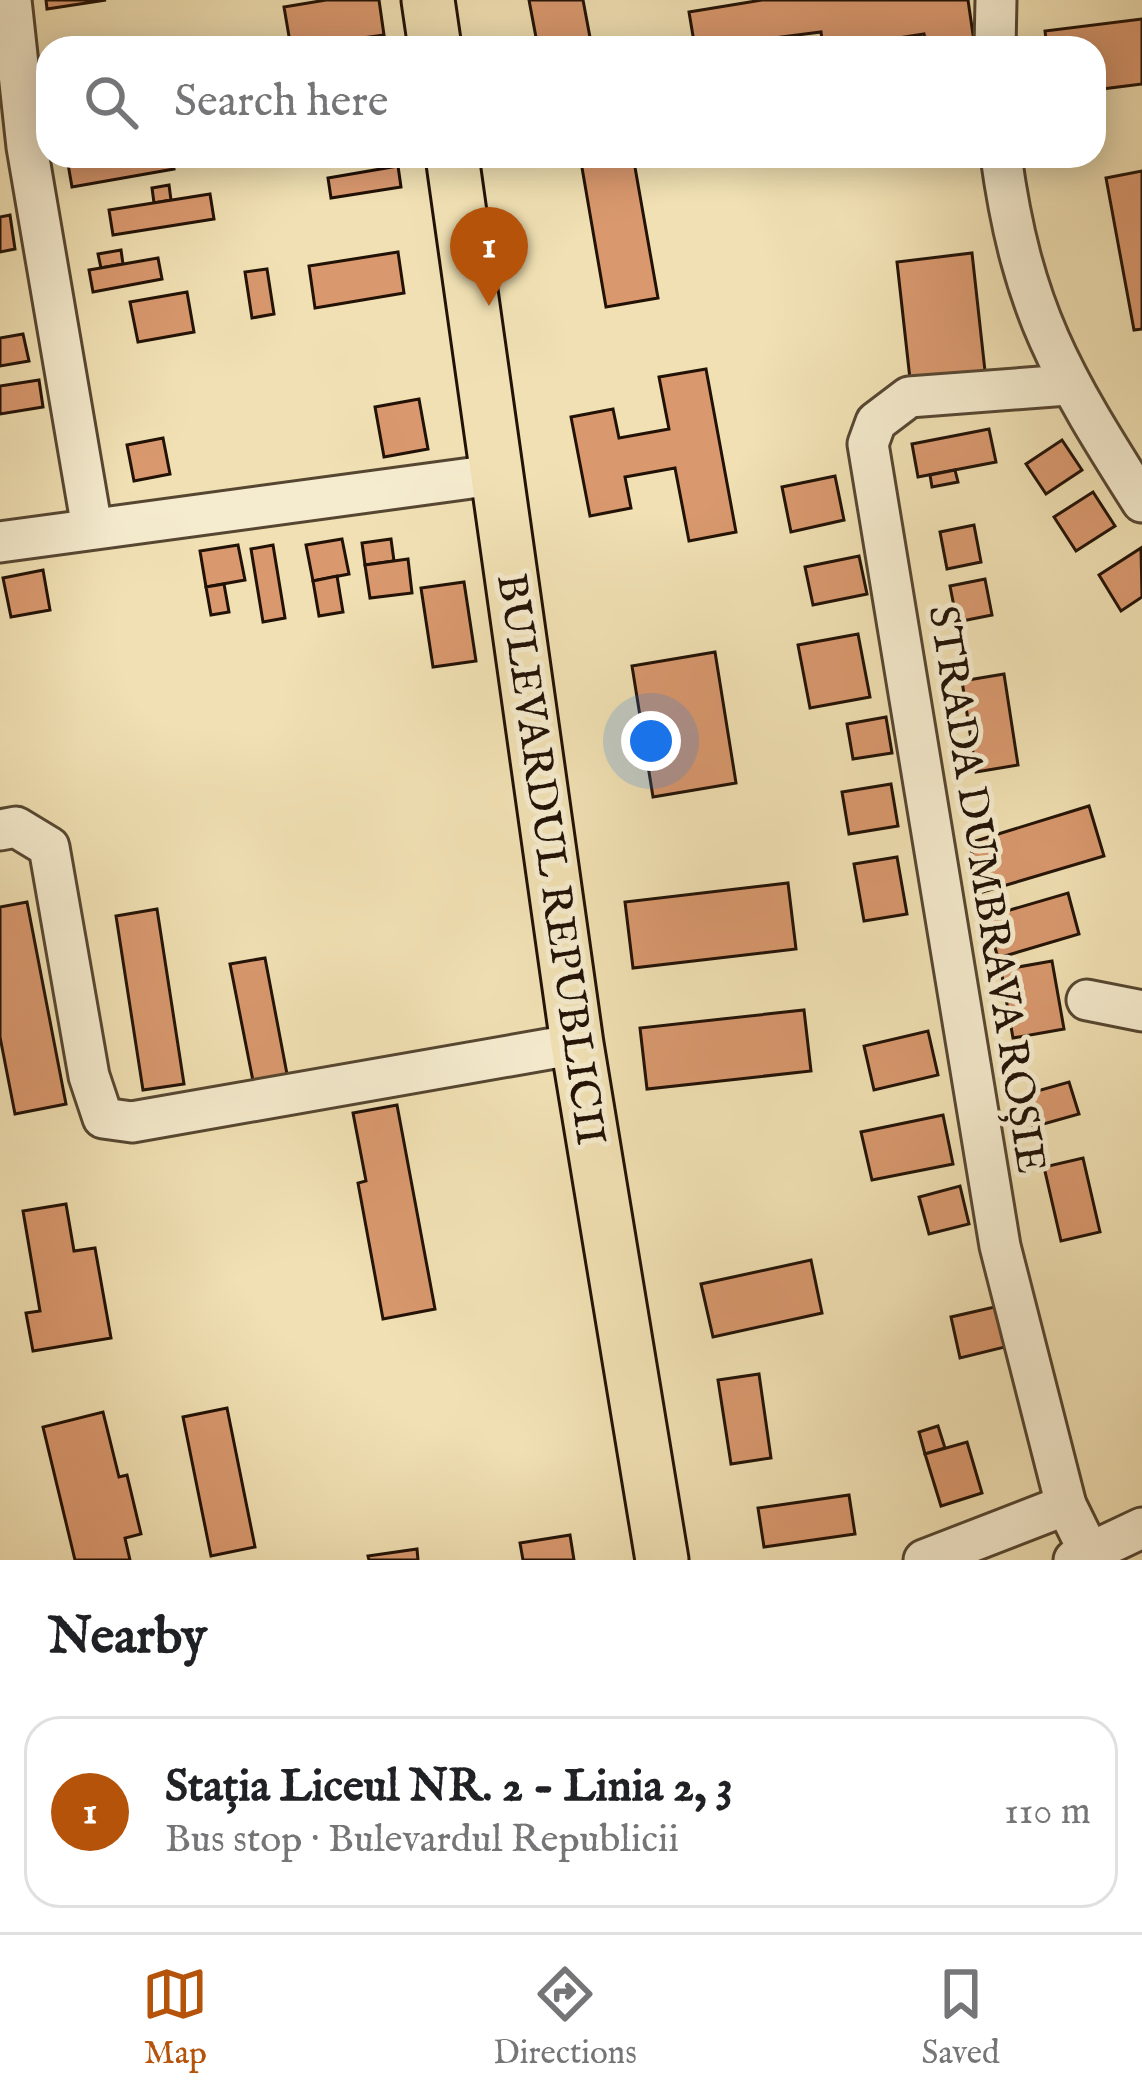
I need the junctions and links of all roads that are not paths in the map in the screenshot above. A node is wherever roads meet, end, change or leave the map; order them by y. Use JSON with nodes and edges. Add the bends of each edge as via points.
{"nodes":[{"id":1,"x":10,"y":0,"type":"edge"},
{"id":2,"x":428,"y":0,"type":"edge"},
{"id":3,"x":996,"y":0,"type":"edge"},
{"id":4,"x":433,"y":36,"type":"edge"},
{"id":5,"x":995,"y":36,"type":"edge"},
{"id":6,"x":454,"y":168,"type":"edge"},
{"id":7,"x":1003,"y":168,"type":"edge"},
{"id":8,"x":1067,"y":385,"type":"junction"},
{"id":9,"x":500,"y":474,"type":"junction"},
{"id":10,"x":1142,"y":502,"type":"edge"},
{"id":11,"x":92,"y":528,"type":"junction"},
{"id":12,"x":0,"y":542,"type":"edge"},
{"id":13,"x":0,"y":830,"type":"edge"},
{"id":14,"x":1087,"y":1000,"type":"dead end"},
{"id":15,"x":1142,"y":1011,"type":"edge"},
{"id":16,"x":577,"y":1044,"type":"junction"},
{"id":17,"x":1066,"y":1505,"type":"junction"},
{"id":18,"x":1142,"y":1528,"type":"edge"},
{"id":19,"x":1085,"y":1558,"type":"edge"},
{"id":20,"x":662,"y":1560,"type":"edge"},
{"id":21,"x":924,"y":1560,"type":"edge"}],
"edges":[{"from":1,"to":11,"type":"street"},
{"from":2,"to":4,"type":"main road"},
{"from":3,"to":5,"type":"street"},
{"from":6,"to":9,"type":"main road","name":"BULEVARDUL REPUBLICII"},
{"from":7,"to":8,"type":"street","via":[[1021,272]]},
{"from":8,"to":10,"type":"street"},
{"from":8,"to":17,"type":"street","name":"STRADA DUMBRAVA ROȘIE","via":[[909,398],[876,422],[868,444],[1000,1246]]},
{"from":9,"to":11,"type":"street"},
{"from":9,"to":16,"type":"main road","name":"BULEVARDUL REPUBLICII"},
{"from":11,"to":12,"type":"street"},
{"from":13,"to":16,"type":"street","via":[[16,827],[49,847],[103,1118],[132,1122]]},
{"from":14,"to":15,"type":"street"},
{"from":16,"to":20,"type":"main road","name":"BULEVARDUL REPUBLICII"},
{"from":17,"to":19,"type":"street","name":"STRADA DUMBRAVA ROȘIE"},
{"from":17,"to":21,"type":"street"},
{"from":18,"to":19,"type":"street"}]}
